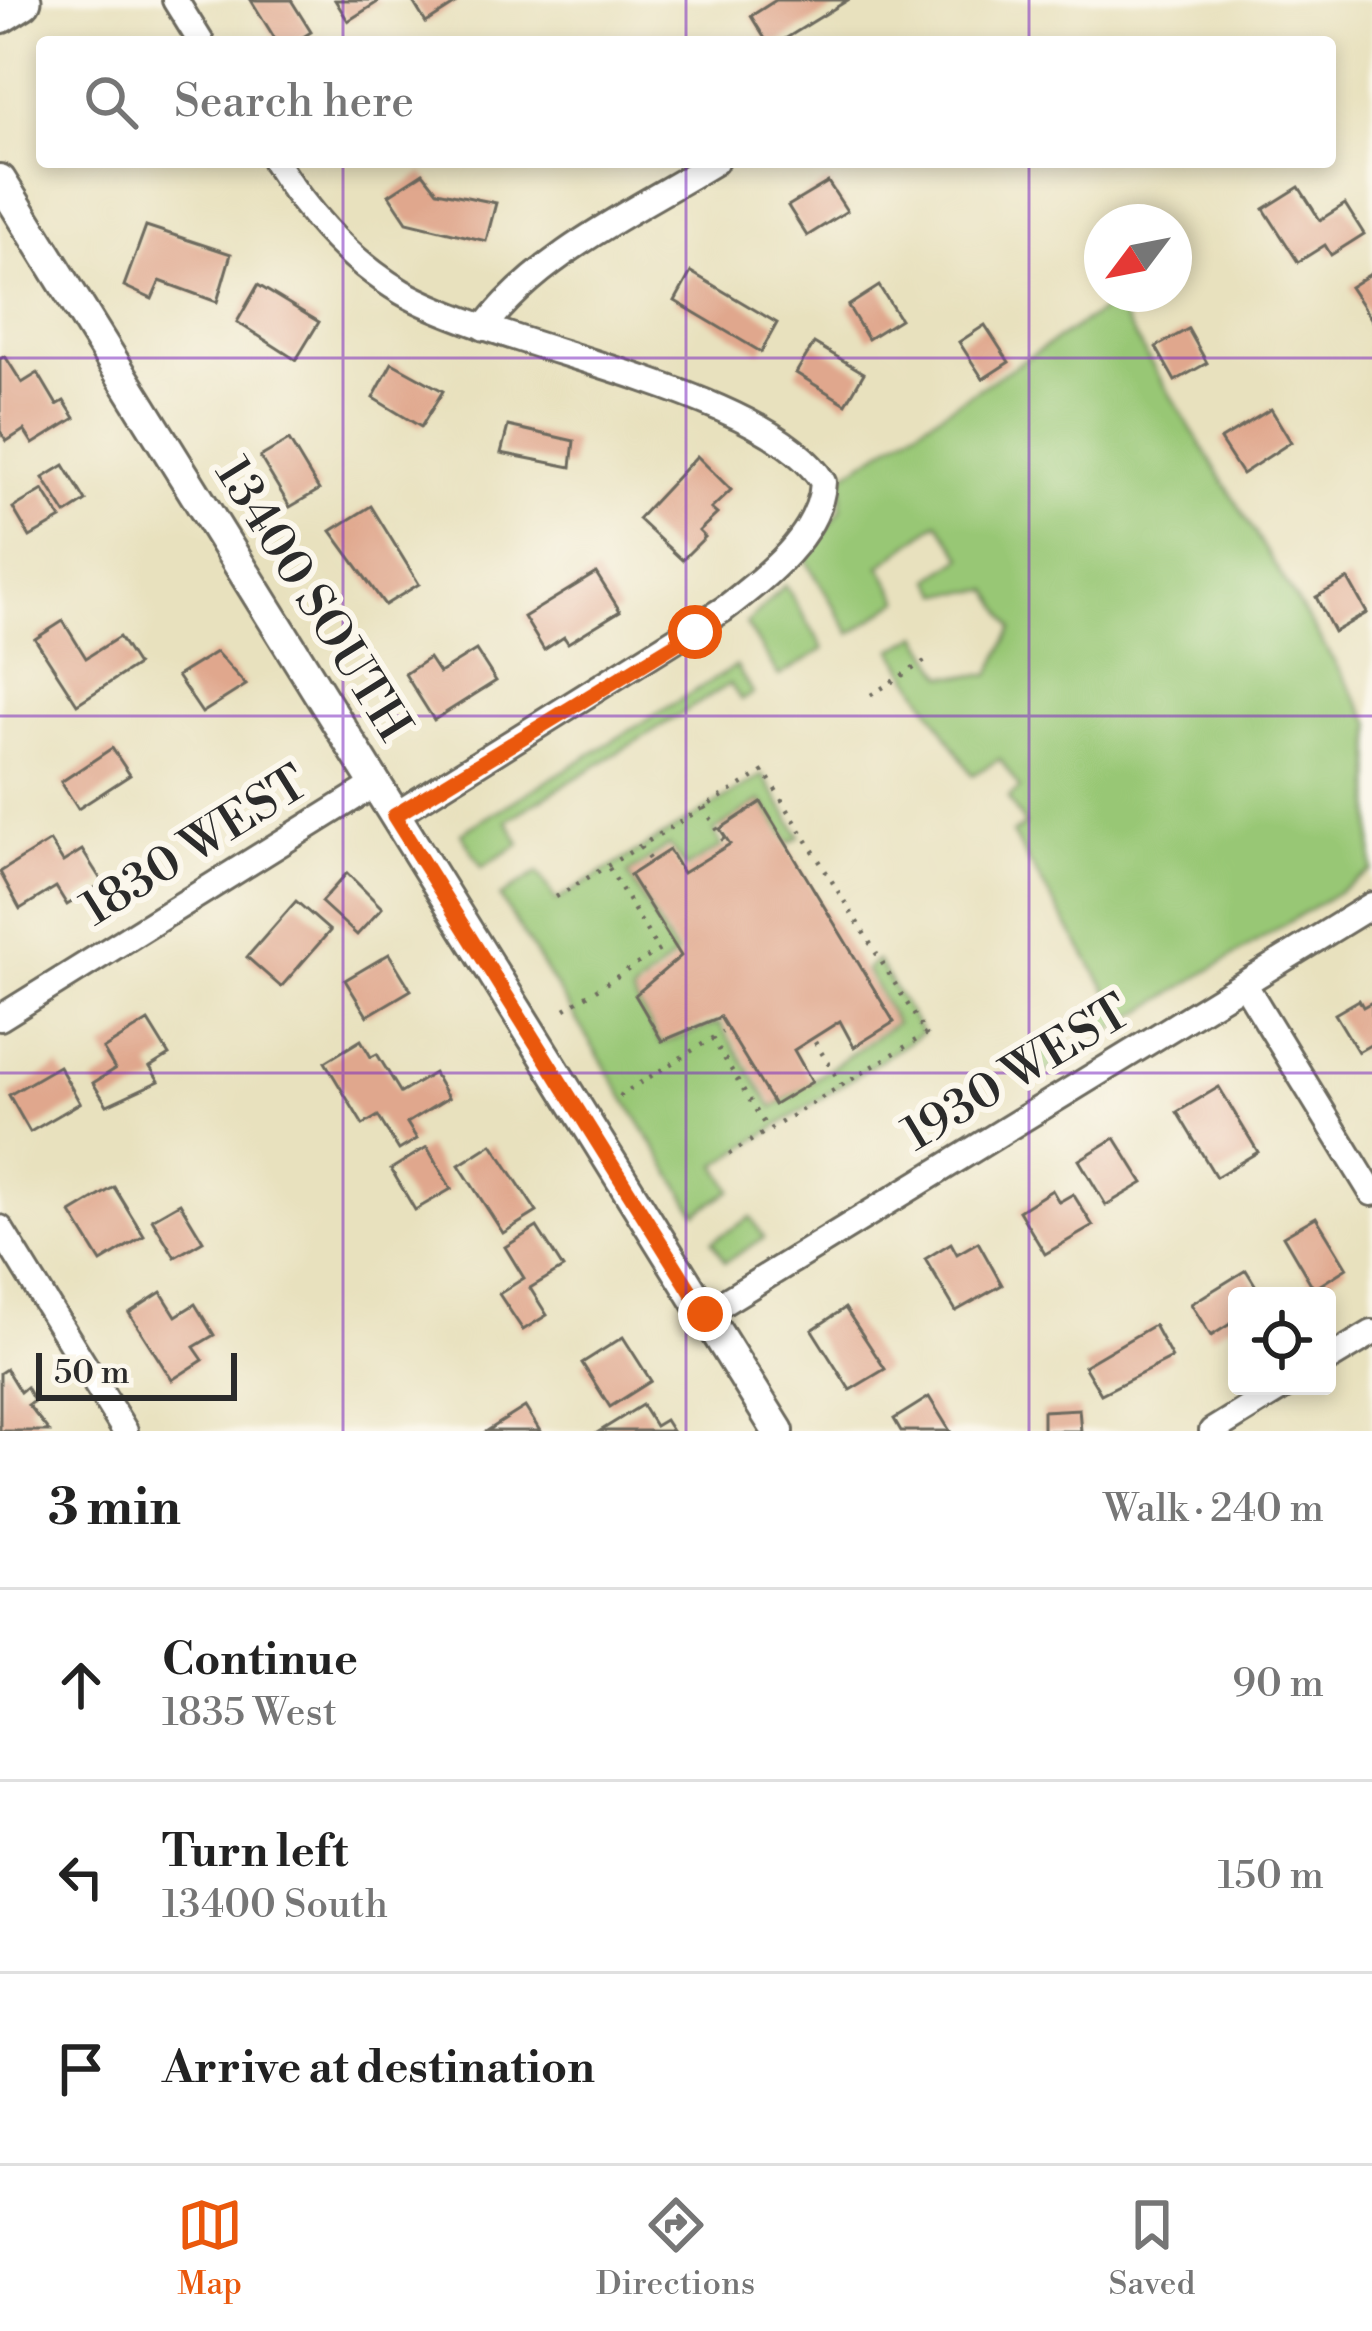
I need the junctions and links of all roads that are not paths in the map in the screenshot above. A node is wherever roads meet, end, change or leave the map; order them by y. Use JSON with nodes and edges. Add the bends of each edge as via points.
{"nodes":[{"id":1,"x":21,"y":0,"type":"edge"},
{"id":2,"x":175,"y":0,"type":"edge"},
{"id":3,"x":0,"y":13,"type":"edge"},
{"id":4,"x":197,"y":36,"type":"edge"},
{"id":5,"x":279,"y":168,"type":"edge"},
{"id":6,"x":705,"y":168,"type":"edge"},
{"id":7,"x":0,"y":180,"type":"edge"},
{"id":8,"x":484,"y":328,"type":"junction"},
{"id":9,"x":374,"y":785,"type":"junction"},
{"id":10,"x":394,"y":816,"type":"junction"},
{"id":11,"x":1372,"y":905,"type":"edge"},
{"id":12,"x":1245,"y":985,"type":"junction"},
{"id":13,"x":0,"y":1018,"type":"edge"},
{"id":14,"x":1372,"y":1192,"type":"edge"},
{"id":15,"x":0,"y":1228,"type":"edge"},
{"id":16,"x":705,"y":1314,"type":"junction"},
{"id":17,"x":1372,"y":1333,"type":"edge"},
{"id":18,"x":1336,"y":1355,"type":"edge"},
{"id":19,"x":1270,"y":1395,"type":"edge"},
{"id":20,"x":125,"y":1431,"type":"edge"},
{"id":21,"x":778,"y":1431,"type":"edge"},
{"id":22,"x":1212,"y":1431,"type":"edge"}],
"edges":[{"from":1,"to":3,"type":"main road"},
{"from":2,"to":4,"type":"street"},
{"from":5,"to":8,"type":"street","via":[[346,252],[403,292]]},
{"from":6,"to":8,"type":"street","via":[[544,266]]},
{"from":7,"to":9,"type":"street","name":"13400 SOUTH"},
{"from":8,"to":10,"type":"street","via":[[718,406],[812,465],[823,482],[822,501],[766,577],[695,632]]},
{"from":9,"to":10,"type":"street","name":"13400 SOUTH"},
{"from":9,"to":13,"type":"street","name":"1830 WEST"},
{"from":10,"to":16,"type":"street","name":"13400 SOUTH"},
{"from":11,"to":12,"type":"street","name":"1930 WEST"},
{"from":12,"to":14,"type":"street"},
{"from":12,"to":16,"type":"street","name":"1930 WEST"},
{"from":15,"to":20,"type":"street"},
{"from":16,"to":21,"type":"street","name":"13400 SOUTH"},
{"from":17,"to":18,"type":"street"},
{"from":19,"to":22,"type":"street"}]}
